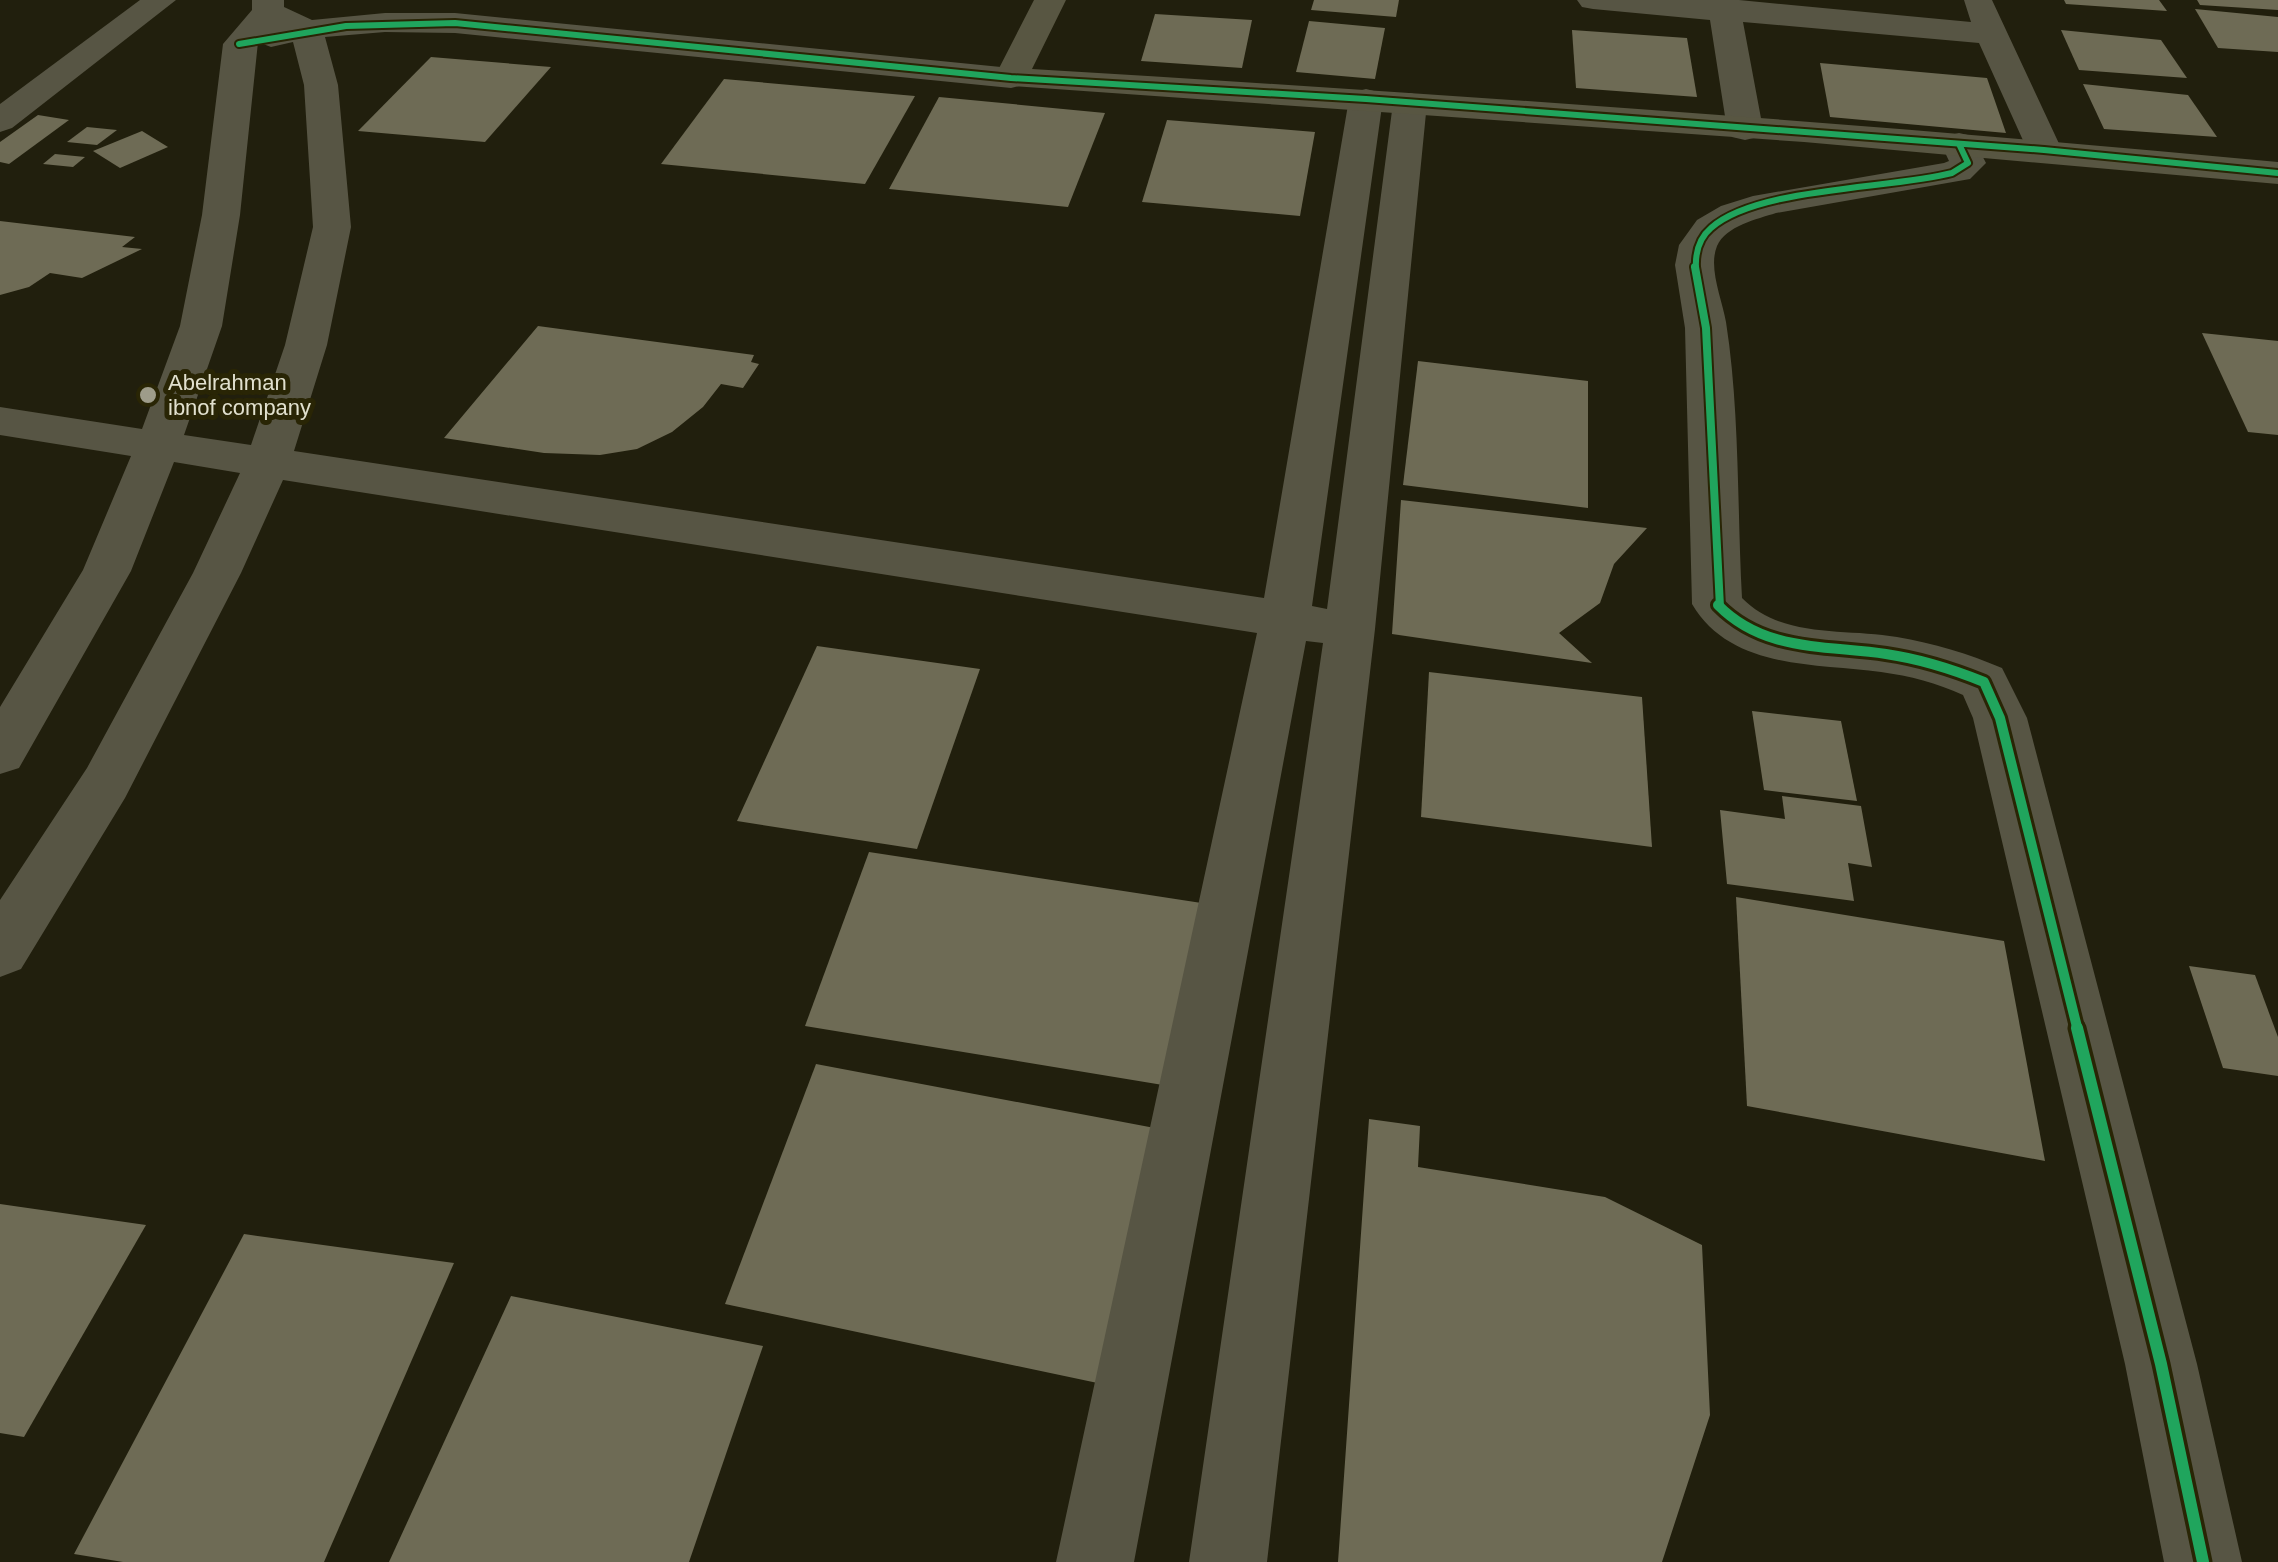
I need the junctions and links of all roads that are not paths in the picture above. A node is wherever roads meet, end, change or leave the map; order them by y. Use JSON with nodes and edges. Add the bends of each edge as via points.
{"nodes":[{"id":1,"x":160,"y":0,"type":"edge"},
{"id":2,"x":1050,"y":0,"type":"edge"},
{"id":3,"x":1593,"y":0,"type":"edge"},
{"id":4,"x":1976,"y":0,"type":"edge"},
{"id":5,"x":1723,"y":6,"type":"edge"},
{"id":6,"x":270,"y":21,"type":"edge"},
{"id":7,"x":1993,"y":34,"type":"junction"},
{"id":8,"x":1011,"y":78,"type":"junction"},
{"id":9,"x":1388,"y":101,"type":"junction"},
{"id":10,"x":0,"y":121,"type":"edge"},
{"id":11,"x":1745,"y":129,"type":"junction"},
{"id":12,"x":1959,"y":144,"type":"junction"},
{"id":13,"x":2044,"y":150,"type":"junction"},
{"id":14,"x":2278,"y":173,"type":"edge"},
{"id":15,"x":0,"y":420,"type":"edge"},
{"id":16,"x":159,"y":444,"type":"junction"},
{"id":17,"x":268,"y":462,"type":"junction"},
{"id":18,"x":1285,"y":622,"type":"junction"},
{"id":19,"x":1350,"y":629,"type":"junction"},
{"id":20,"x":0,"y":752,"type":"edge"},
{"id":21,"x":0,"y":950,"type":"edge"},
{"id":22,"x":1095,"y":1562,"type":"edge"},
{"id":23,"x":1228,"y":1562,"type":"edge"},
{"id":24,"x":2202,"y":1562,"type":"edge"}],
"edges":[{"from":1,"to":10,"type":"street"},
{"from":2,"to":8,"type":"street"},
{"from":3,"to":5,"type":"street"},
{"from":4,"to":7,"type":"street"},
{"from":5,"to":7,"type":"street"},
{"from":5,"to":11,"type":"street"},
{"from":6,"to":8,"type":"street","via":[[454,23]]},
{"from":6,"to":16,"type":"street","via":[[201,326]]},
{"from":6,"to":17,"type":"street","via":[[322,85],[332,227],[306,344]]},
{"from":7,"to":13,"type":"street"},
{"from":8,"to":9,"type":"street"},
{"from":9,"to":11,"type":"street"},
{"from":9,"to":18,"type":"street"},
{"from":9,"to":19,"type":"street"},
{"from":11,"to":12,"type":"street"},
{"from":12,"to":13,"type":"street"},
{"from":12,"to":24,"type":"street","via":[[1968,163],[1960,171],[1738,212],[1708,227],[1697,246],[1717,604],[1734,625],[1773,641],[1946,665],[1984,682],[2000,718],[2156,1345]]},
{"from":13,"to":14,"type":"street"},
{"from":15,"to":16,"type":"street"},
{"from":16,"to":17,"type":"street"},
{"from":16,"to":20,"type":"street","via":[[108,571]]},
{"from":17,"to":18,"type":"street"},
{"from":17,"to":21,"type":"street","via":[[106,783]]},
{"from":18,"to":19,"type":"street"},
{"from":18,"to":22,"type":"street"},
{"from":19,"to":23,"type":"street"}]}
